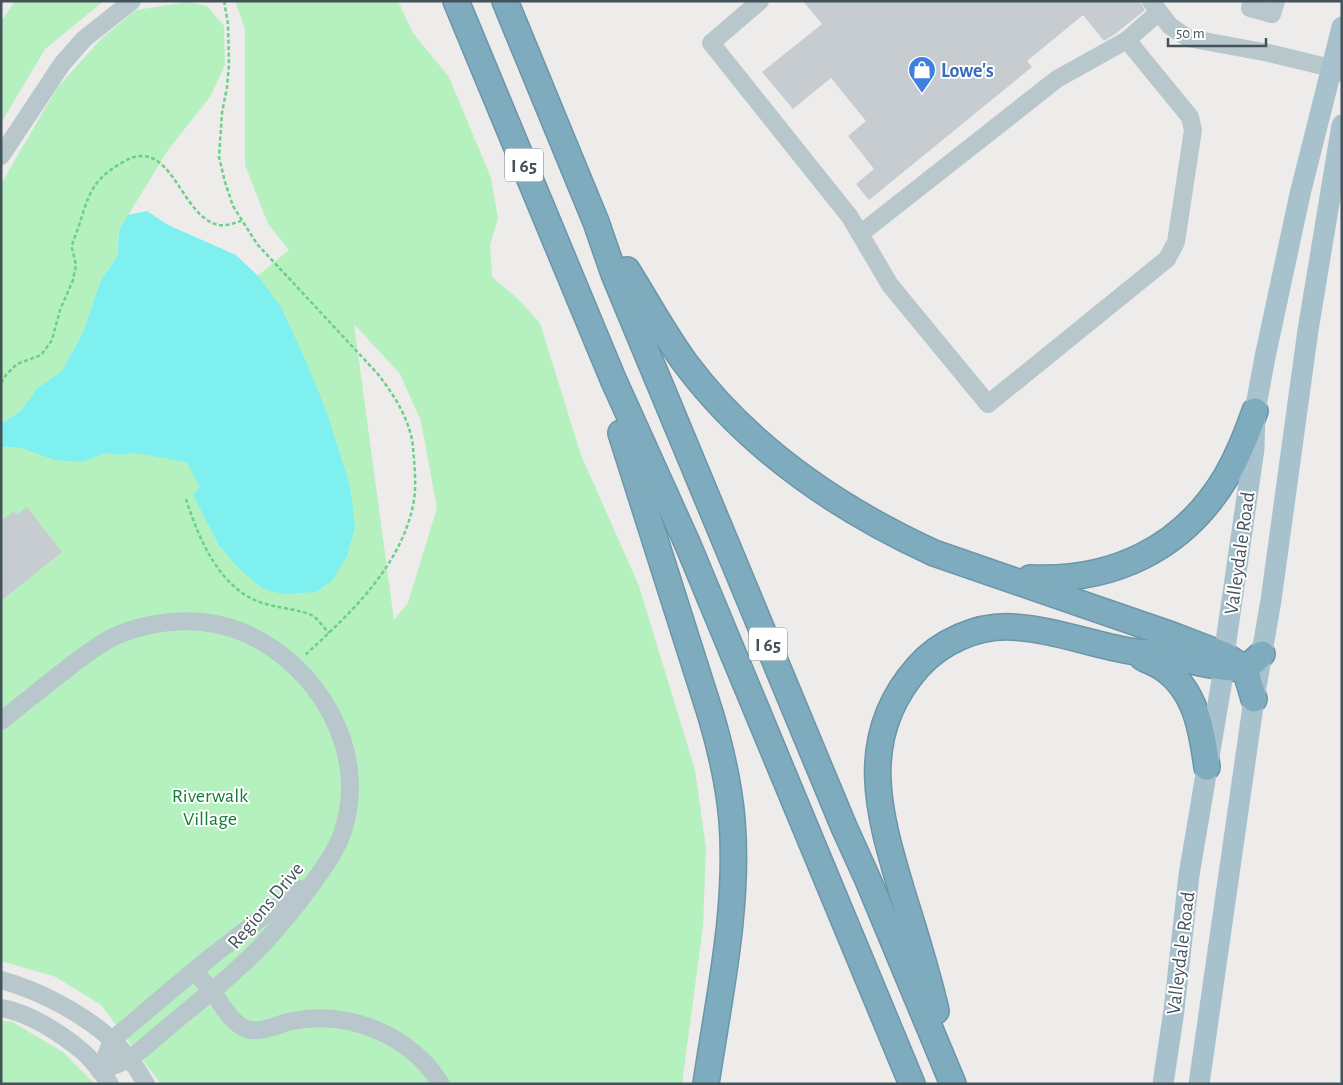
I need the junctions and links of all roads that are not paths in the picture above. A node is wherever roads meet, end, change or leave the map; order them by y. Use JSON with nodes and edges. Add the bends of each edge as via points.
{"nodes":[{"id":1,"x":132,"y":1,"type":"edge"},
{"id":2,"x":456,"y":1,"type":"edge"},
{"id":3,"x":505,"y":1,"type":"edge"},
{"id":4,"x":760,"y":1,"type":"edge"},
{"id":5,"x":1251,"y":1,"type":"edge"},
{"id":6,"x":1276,"y":1,"type":"edge"},
{"id":7,"x":1160,"y":13,"type":"edge"},
{"id":8,"x":1342,"y":27,"type":"edge"},
{"id":9,"x":1127,"y":40,"type":"junction"},
{"id":10,"x":1338,"y":68,"type":"edge"},
{"id":11,"x":1342,"y":125,"type":"edge"},
{"id":12,"x":1,"y":156,"type":"edge"},
{"id":13,"x":596,"y":222,"type":"junction"},
{"id":14,"x":860,"y":234,"type":"junction"},
{"id":15,"x":592,"y":330,"type":"junction"},
{"id":16,"x":1255,"y":411,"type":"junction"},
{"id":17,"x":1012,"y":579,"type":"junction"},
{"id":18,"x":1131,"y":651,"type":"junction"},
{"id":19,"x":1239,"y":662,"type":"junction"},
{"id":20,"x":1254,"y":699,"type":"joint"},
{"id":21,"x":1,"y":721,"type":"edge"},
{"id":22,"x":1207,"y":767,"type":"junction"},
{"id":23,"x":327,"y":864,"type":"junction"},
{"id":24,"x":194,"y":971,"type":"junction"},
{"id":25,"x":1,"y":980,"type":"edge"},
{"id":26,"x":212,"y":991,"type":"junction"},
{"id":27,"x":1,"y":1008,"type":"edge"},
{"id":28,"x":112,"y":1040,"type":"junction"},
{"id":29,"x":129,"y":1059,"type":"junction"},
{"id":30,"x":949,"y":1073,"type":"edge"},
{"id":31,"x":105,"y":1077,"type":"edge"},
{"id":32,"x":146,"y":1084,"type":"edge"},
{"id":33,"x":441,"y":1084,"type":"edge"},
{"id":34,"x":706,"y":1084,"type":"edge"},
{"id":35,"x":912,"y":1084,"type":"edge"},
{"id":36,"x":1163,"y":1084,"type":"edge"},
{"id":37,"x":1199,"y":1084,"type":"edge"}],
"edges":[{"from":1,"to":12,"type":"street","via":[[84,39],[62,64]]},
{"from":2,"to":15,"type":"highway","number":"I 65"},
{"from":3,"to":13,"type":"highway","number":"I 65"},
{"from":4,"to":14,"type":"street","via":[[711,43],[850,217]]},
{"from":5,"to":6,"type":"street","via":[[1250,8],[1272,14]]},
{"from":7,"to":9,"type":"street"},
{"from":7,"to":10,"type":"street","via":[[1188,38]]},
{"from":8,"to":10,"type":"main road","name":"Valleydale Road"},
{"from":9,"to":14,"type":"street","via":[[1057,79]]},
{"from":9,"to":14,"type":"street","via":[[1190,118],[1194,130],[1176,242],[1167,259],[988,404],[890,285]]},
{"from":10,"to":16,"type":"main road","name":"Valleydale Road","via":[[1300,194]]},
{"from":11,"to":19,"type":"main road","name":"Valleydale Road","via":[[1308,330]]},
{"from":13,"to":17,"type":"highway","via":[[685,363],[728,412],[779,460],[812,486],[897,536],[934,553]]},
{"from":13,"to":30,"type":"highway","number":"I 65","via":[[614,274]]},
{"from":15,"to":34,"type":"highway","via":[[722,753],[727,786],[733,875],[726,962]]},
{"from":15,"to":35,"type":"highway","number":"I 65","via":[[688,545]]},
{"from":16,"to":17,"type":"highway","via":[[1225,478],[1188,525],[1166,543],[1141,557],[1099,573],[1054,580]]},
{"from":16,"to":19,"type":"main road","name":"Valleydale Road"},
{"from":17,"to":19,"type":"highway"},
{"from":18,"to":19,"type":"highway"},
{"from":18,"to":22,"type":"highway","via":[[1162,667],[1192,702],[1199,720]]},
{"from":18,"to":30,"type":"highway","via":[[1037,629],[986,628],[960,636],[924,660],[897,694],[886,716],[878,761],[881,815],[930,983]]},
{"from":19,"to":20,"type":"highway"},
{"from":19,"to":22,"type":"main road","name":"Valleydale Road"},
{"from":20,"to":37,"type":"main road","name":"Valleydale Road"},
{"from":21,"to":23,"type":"street","name":"Regions Drive","via":[[98,645],[121,633],[160,623],[185,621],[236,630],[268,646],[294,665],[333,716],[343,740],[350,801],[339,842]]},
{"from":22,"to":36,"type":"main road","name":"Valleydale Road","via":[[1189,875]]},
{"from":23,"to":24,"type":"street","name":"Regions Drive","via":[[294,895]]},
{"from":23,"to":26,"type":"street","name":"Regions Drive","via":[[276,931]]},
{"from":24,"to":26,"type":"street"},
{"from":24,"to":28,"type":"street","name":"Regions Drive"},
{"from":25,"to":28,"type":"street","via":[[55,1001]]},
{"from":26,"to":29,"type":"street","name":"Regions Drive"},
{"from":26,"to":33,"type":"street","via":[[234,1020],[249,1030],[316,1018],[352,1022],[378,1030],[414,1053]]},
{"from":27,"to":31,"type":"street","via":[[10,1009],[55,1032],[83,1051]]},
{"from":28,"to":29,"type":"street"},
{"from":28,"to":31,"type":"street","name":"Regions Drive"},
{"from":29,"to":31,"type":"street","name":"Regions Drive"},
{"from":29,"to":32,"type":"street"}]}
